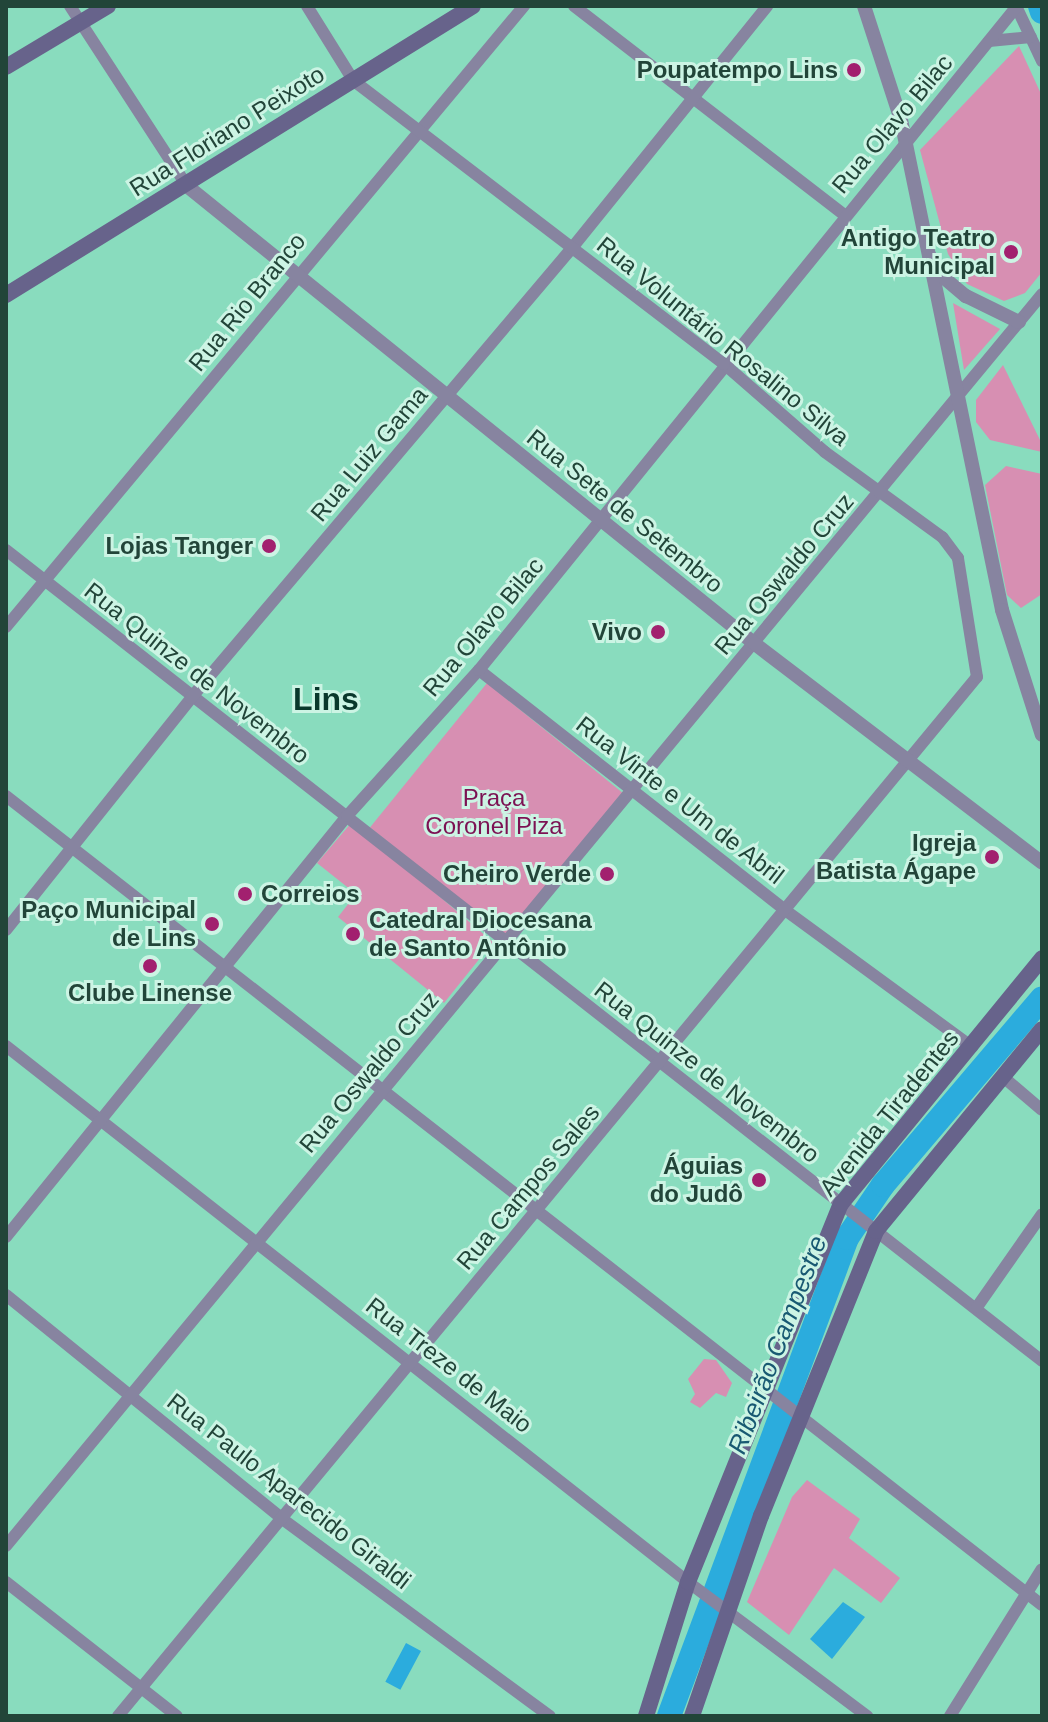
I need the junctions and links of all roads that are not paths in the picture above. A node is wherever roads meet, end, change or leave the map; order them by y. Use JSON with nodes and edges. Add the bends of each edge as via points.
{"nodes":[{"id":1,"x":70,"y":6,"type":"edge"},
{"id":2,"x":108,"y":6,"type":"edge"},
{"id":3,"x":307,"y":6,"type":"edge"},
{"id":4,"x":473,"y":6,"type":"edge"},
{"id":5,"x":524,"y":6,"type":"edge"},
{"id":6,"x":574,"y":6,"type":"edge"},
{"id":7,"x":767,"y":6,"type":"edge"},
{"id":8,"x":864,"y":6,"type":"edge"},
{"id":9,"x":1016,"y":6,"type":"edge"},
{"id":10,"x":81,"y":24,"type":"junction"},
{"id":11,"x":1031,"y":37,"type":"junction"},
{"id":12,"x":989,"y":41,"type":"junction"},
{"id":13,"x":1042,"y":61,"type":"edge"},
{"id":14,"x":6,"y":67,"type":"edge"},
{"id":15,"x":353,"y":80,"type":"junction"},
{"id":16,"x":692,"y":96,"type":"junction"},
{"id":17,"x":416,"y":131,"type":"junction"},
{"id":18,"x":907,"y":146,"type":"junction"},
{"id":19,"x":187,"y":186,"type":"junction"},
{"id":20,"x":844,"y":215,"type":"junction"},
{"id":21,"x":923,"y":246,"type":"junction"},
{"id":22,"x":572,"y":248,"type":"junction"},
{"id":23,"x":294,"y":276,"type":"junction"},
{"id":24,"x":1042,"y":294,"type":"edge"},
{"id":25,"x":6,"y":295,"type":"edge"},
{"id":26,"x":1019,"y":322,"type":"junction"},
{"id":27,"x":724,"y":364,"type":"junction"},
{"id":28,"x":448,"y":394,"type":"junction"},
{"id":29,"x":958,"y":399,"type":"junction"},
{"id":30,"x":881,"y":494,"type":"junction"},
{"id":31,"x":598,"y":520,"type":"junction"},
{"id":32,"x":6,"y":550,"type":"edge"},
{"id":33,"x":43,"y":581,"type":"junction"},
{"id":34,"x":6,"y":627,"type":"edge"},
{"id":35,"x":755,"y":644,"type":"junction"},
{"id":36,"x":479,"y":670,"type":"junction"},
{"id":37,"x":974,"y":687,"type":"joint"},
{"id":38,"x":191,"y":698,"type":"junction"},
{"id":39,"x":1042,"y":735,"type":"edge"},
{"id":40,"x":911,"y":760,"type":"junction"},
{"id":41,"x":629,"y":791,"type":"junction"},
{"id":42,"x":6,"y":796,"type":"edge"},
{"id":43,"x":347,"y":816,"type":"junction"},
{"id":44,"x":70,"y":849,"type":"junction"},
{"id":45,"x":1042,"y":863,"type":"edge"},
{"id":46,"x":785,"y":910,"type":"junction"},
{"id":47,"x":6,"y":930,"type":"edge"},
{"id":48,"x":506,"y":943,"type":"junction"},
{"id":49,"x":1042,"y":958,"type":"edge"},
{"id":50,"x":223,"y":970,"type":"junction"},
{"id":51,"x":1042,"y":1029,"type":"edge"},
{"id":52,"x":6,"y":1046,"type":"edge"},
{"id":53,"x":972,"y":1047,"type":"junction"},
{"id":54,"x":660,"y":1063,"type":"junction"},
{"id":55,"x":1002,"y":1076,"type":"junction"},
{"id":56,"x":384,"y":1087,"type":"junction"},
{"id":57,"x":1042,"y":1110,"type":"edge"},
{"id":58,"x":102,"y":1117,"type":"junction"},
{"id":59,"x":844,"y":1207,"type":"junction"},
{"id":60,"x":535,"y":1210,"type":"junction"},
{"id":61,"x":1042,"y":1214,"type":"edge"},
{"id":62,"x":872,"y":1228,"type":"junction"},
{"id":63,"x":6,"y":1237,"type":"edge"},
{"id":64,"x":256,"y":1245,"type":"junction"},
{"id":65,"x":6,"y":1295,"type":"edge"},
{"id":66,"x":977,"y":1307,"type":"junction"},
{"id":67,"x":1042,"y":1361,"type":"edge"},
{"id":68,"x":412,"y":1362,"type":"junction"},
{"id":69,"x":773,"y":1392,"type":"junction"},
{"id":70,"x":129,"y":1394,"type":"junction"},
{"id":71,"x":799,"y":1414,"type":"junction"},
{"id":72,"x":281,"y":1518,"type":"junction"},
{"id":73,"x":6,"y":1546,"type":"edge"},
{"id":74,"x":1042,"y":1569,"type":"edge"},
{"id":75,"x":6,"y":1582,"type":"edge"},
{"id":76,"x":693,"y":1586,"type":"junction"},
{"id":77,"x":1027,"y":1593,"type":"junction"},
{"id":78,"x":1042,"y":1605,"type":"edge"},
{"id":79,"x":724,"y":1608,"type":"junction"},
{"id":80,"x":140,"y":1688,"type":"junction"},
{"id":81,"x":118,"y":1716,"type":"edge"},
{"id":82,"x":177,"y":1716,"type":"edge"},
{"id":83,"x":550,"y":1716,"type":"edge"},
{"id":84,"x":646,"y":1716,"type":"edge"},
{"id":85,"x":692,"y":1716,"type":"edge"},
{"id":86,"x":867,"y":1716,"type":"edge"},
{"id":87,"x":950,"y":1716,"type":"edge"}],
"edges":[{"from":1,"to":10,"type":"street"},
{"from":2,"to":10,"type":"main road"},
{"from":3,"to":15,"type":"street","name":"Rua Voluntário Rosalino Silva"},
{"from":4,"to":15,"type":"main road","name":"Rua Floriano Peixoto"},
{"from":5,"to":17,"type":"street","name":"Rua Rio Branco"},
{"from":6,"to":16,"type":"street"},
{"from":7,"to":16,"type":"street","name":"Rua Luiz Gama"},
{"from":8,"to":18,"type":"street","via":[[888,69]]},
{"from":9,"to":11,"type":"street"},
{"from":9,"to":12,"type":"street","name":"Rua Olavo Bilac"},
{"from":10,"to":14,"type":"main road"},
{"from":10,"to":19,"type":"street"},
{"from":11,"to":12,"type":"street"},
{"from":11,"to":13,"type":"street"},
{"from":12,"to":18,"type":"street","name":"Rua Olavo Bilac"},
{"from":15,"to":17,"type":"street","name":"Rua Voluntário Rosalino Silva"},
{"from":15,"to":19,"type":"main road","name":"Rua Floriano Peixoto"},
{"from":16,"to":20,"type":"street"},
{"from":16,"to":22,"type":"street","name":"Rua Luiz Gama"},
{"from":17,"to":22,"type":"street","name":"Rua Voluntário Rosalino Silva"},
{"from":17,"to":23,"type":"street","name":"Rua Rio Branco"},
{"from":18,"to":20,"type":"street","name":"Rua Olavo Bilac"},
{"from":18,"to":21,"type":"street"},
{"from":19,"to":23,"type":"street","name":"Rua Sete de Setembro"},
{"from":19,"to":25,"type":"main road","name":"Rua Floriano Peixoto"},
{"from":20,"to":27,"type":"street","name":"Rua Olavo Bilac"},
{"from":21,"to":26,"type":"street","via":[[943,277],[966,296]]},
{"from":21,"to":29,"type":"street"},
{"from":22,"to":27,"type":"street","name":"Rua Voluntário Rosalino Silva"},
{"from":22,"to":28,"type":"street","name":"Rua Luiz Gama"},
{"from":23,"to":28,"type":"street","name":"Rua Sete de Setembro"},
{"from":23,"to":33,"type":"street","name":"Rua Rio Branco"},
{"from":24,"to":26,"type":"street","name":"Rua Oswaldo Cruz"},
{"from":26,"to":29,"type":"street","name":"Rua Oswaldo Cruz"},
{"from":27,"to":30,"type":"street","name":"Rua Voluntário Rosalino Silva"},
{"from":27,"to":31,"type":"street","name":"Rua Olavo Bilac"},
{"from":28,"to":31,"type":"street","name":"Rua Sete de Setembro"},
{"from":28,"to":38,"type":"street","name":"Rua Luiz Gama"},
{"from":29,"to":30,"type":"street","name":"Rua Oswaldo Cruz"},
{"from":29,"to":39,"type":"street","via":[[1002,610]]},
{"from":30,"to":35,"type":"street","name":"Rua Oswaldo Cruz"},
{"from":30,"to":37,"type":"street","name":"Rua Voluntário Rosalino Silva","via":[[942,537],[958,558],[977,669]]},
{"from":31,"to":35,"type":"street","name":"Rua Sete de Setembro"},
{"from":31,"to":36,"type":"street","name":"Rua Olavo Bilac"},
{"from":32,"to":33,"type":"street","name":"Rua Quinze de Novembro"},
{"from":33,"to":34,"type":"street","name":"Rua Rio Branco"},
{"from":33,"to":38,"type":"street","name":"Rua Quinze de Novembro"},
{"from":35,"to":40,"type":"street","name":"Rua Sete de Setembro"},
{"from":35,"to":41,"type":"street","name":"Rua Oswaldo Cruz"},
{"from":36,"to":41,"type":"street","name":"Rua Vinte e Um de Abril"},
{"from":36,"to":43,"type":"street","name":"Rua Olavo Bilac"},
{"from":37,"to":40,"type":"street","name":"Rua Campos Sales"},
{"from":38,"to":43,"type":"street","name":"Rua Quinze de Novembro"},
{"from":38,"to":44,"type":"street","name":"Rua Luiz Gama"},
{"from":40,"to":45,"type":"street","name":"Rua Sete de Setembro"},
{"from":40,"to":46,"type":"street","name":"Rua Campos Sales"},
{"from":41,"to":46,"type":"street","name":"Rua Vinte e Um de Abril"},
{"from":41,"to":48,"type":"street","name":"Rua Oswaldo Cruz"},
{"from":42,"to":44,"type":"street"},
{"from":43,"to":48,"type":"street","name":"Rua Quinze de Novembro"},
{"from":43,"to":50,"type":"street","name":"Rua Olavo Bilac"},
{"from":44,"to":47,"type":"street","name":"Rua Luiz Gama"},
{"from":44,"to":50,"type":"street"},
{"from":46,"to":53,"type":"street","name":"Rua Vinte e Um de Abril"},
{"from":46,"to":54,"type":"street","name":"Rua Campos Sales"},
{"from":48,"to":54,"type":"street","name":"Rua Quinze de Novembro"},
{"from":48,"to":56,"type":"street","name":"Rua Oswaldo Cruz"},
{"from":49,"to":53,"type":"main road","name":"Avenida Tiradentes"},
{"from":50,"to":56,"type":"street"},
{"from":50,"to":58,"type":"street","name":"Rua Olavo Bilac"},
{"from":51,"to":55,"type":"main road"},
{"from":52,"to":58,"type":"street","name":"Rua Treze de Maio"},
{"from":53,"to":59,"type":"main road","name":"Avenida Tiradentes"},
{"from":54,"to":59,"type":"street","name":"Rua Quinze de Novembro"},
{"from":54,"to":60,"type":"street","name":"Rua Campos Sales"},
{"from":55,"to":57,"type":"street"},
{"from":55,"to":62,"type":"main road"},
{"from":56,"to":60,"type":"street"},
{"from":56,"to":64,"type":"street","name":"Rua Oswaldo Cruz"},
{"from":58,"to":63,"type":"street","name":"Rua Olavo Bilac"},
{"from":58,"to":64,"type":"street","name":"Rua Treze de Maio"},
{"from":59,"to":62,"type":"street","name":"Rua Quinze de Novembro"},
{"from":59,"to":69,"type":"main road","name":"Avenida Tiradentes"},
{"from":60,"to":68,"type":"street","name":"Rua Campos Sales"},
{"from":60,"to":69,"type":"street"},
{"from":61,"to":66,"type":"street"},
{"from":62,"to":66,"type":"street","name":"Rua Quinze de Novembro"},
{"from":62,"to":71,"type":"main road"},
{"from":64,"to":68,"type":"street","name":"Rua Treze de Maio"},
{"from":64,"to":70,"type":"street","name":"Rua Oswaldo Cruz"},
{"from":65,"to":70,"type":"street","name":"Rua Paulo Aparecido Giraldi"},
{"from":66,"to":67,"type":"street","name":"Rua Quinze de Novembro"},
{"from":68,"to":72,"type":"street","name":"Rua Campos Sales"},
{"from":68,"to":76,"type":"street","name":"Rua Treze de Maio"},
{"from":69,"to":71,"type":"street"},
{"from":69,"to":76,"type":"main road","name":"Avenida Tiradentes"},
{"from":70,"to":72,"type":"street","name":"Rua Paulo Aparecido Giraldi"},
{"from":70,"to":73,"type":"street","name":"Rua Oswaldo Cruz"},
{"from":71,"to":77,"type":"street"},
{"from":71,"to":79,"type":"main road"},
{"from":72,"to":80,"type":"street","name":"Rua Campos Sales"},
{"from":72,"to":83,"type":"street","name":"Rua Paulo Aparecido Giraldi"},
{"from":74,"to":77,"type":"street"},
{"from":75,"to":80,"type":"street"},
{"from":76,"to":79,"type":"street","name":"Rua Treze de Maio"},
{"from":76,"to":84,"type":"main road","name":"Avenida Tiradentes"},
{"from":77,"to":78,"type":"street"},
{"from":77,"to":87,"type":"street"},
{"from":79,"to":85,"type":"main road"},
{"from":79,"to":86,"type":"street","name":"Rua Treze de Maio"},
{"from":80,"to":81,"type":"street","name":"Rua Campos Sales"},
{"from":80,"to":82,"type":"street"}]}
